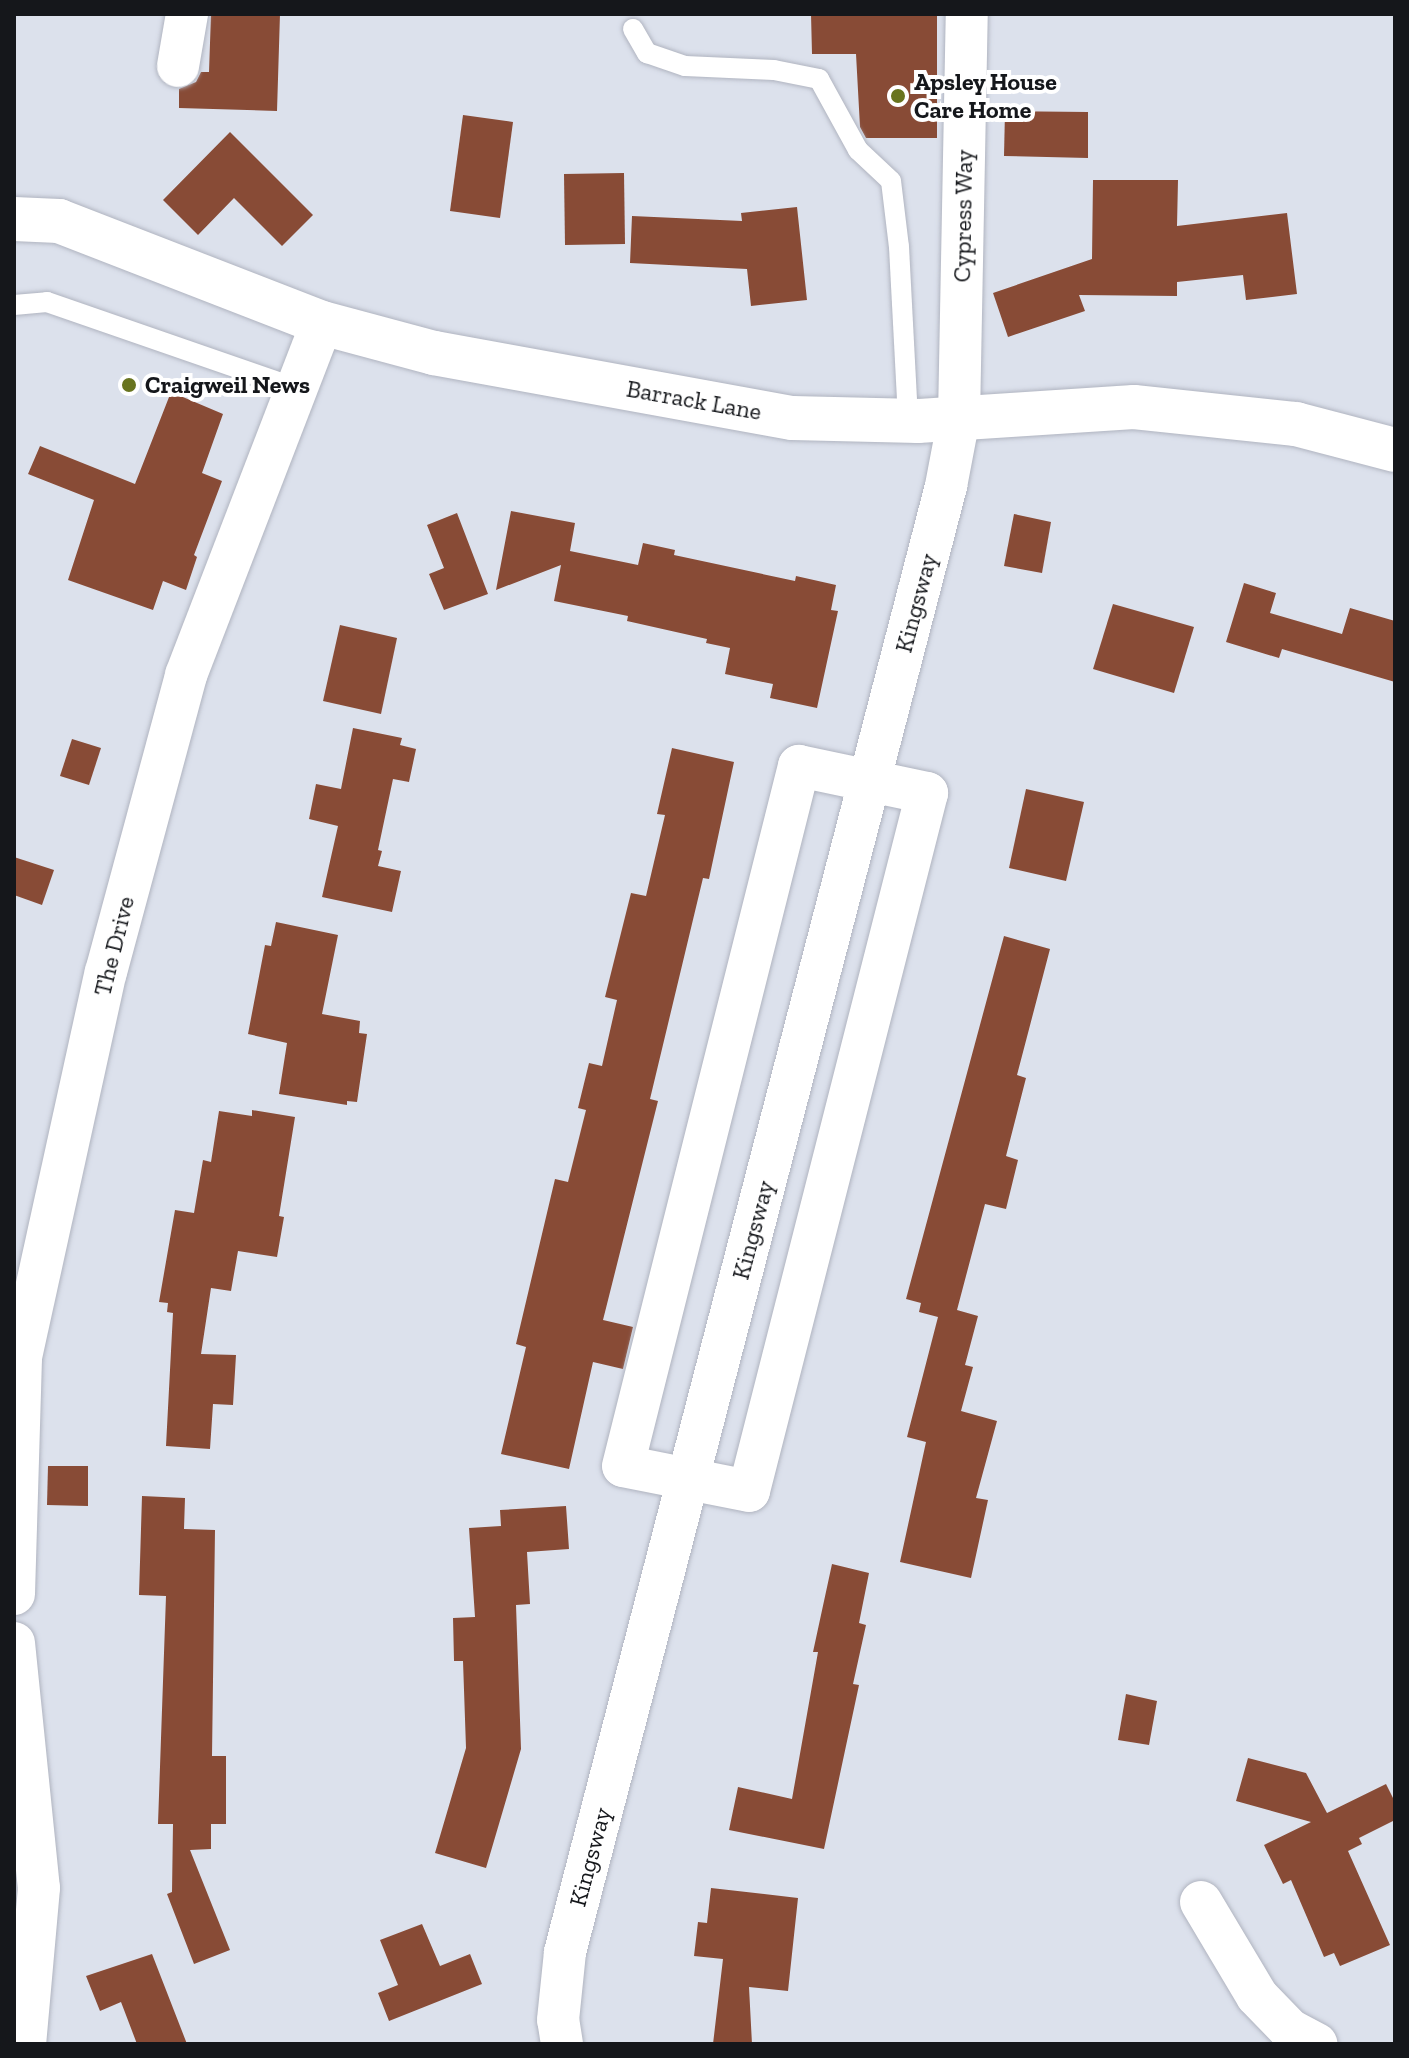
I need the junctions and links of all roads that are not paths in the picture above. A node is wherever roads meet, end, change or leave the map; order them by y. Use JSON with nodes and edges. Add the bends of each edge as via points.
{"nodes":[{"id":1,"x":187,"y":14,"type":"edge"},
{"id":2,"x":967,"y":14,"type":"edge"},
{"id":3,"x":633,"y":29,"type":"dead end"},
{"id":4,"x":178,"y":66,"type":"dead end"},
{"id":5,"x":14,"y":219,"type":"edge"},
{"id":6,"x":14,"y":305,"type":"edge"},
{"id":7,"x":322,"y":323,"type":"junction"},
{"id":8,"x":295,"y":388,"type":"junction"},
{"id":9,"x":959,"y":418,"type":"junction"},
{"id":10,"x":908,"y":421,"type":"junction"},
{"id":11,"x":1395,"y":450,"type":"edge"},
{"id":12,"x":870,"y":778,"type":"junction"},
{"id":13,"x":18,"y":1356,"type":"edge"},
{"id":14,"x":689,"y":1480,"type":"junction"},
{"id":15,"x":14,"y":1594,"type":"edge"},
{"id":16,"x":14,"y":1643,"type":"edge"},
{"id":17,"x":1201,"y":1902,"type":"dead end"},
{"id":18,"x":25,"y":2044,"type":"edge"},
{"id":19,"x":562,"y":2044,"type":"edge"},
{"id":20,"x":1316,"y":2044,"type":"edge"}],
"edges":[{"from":1,"to":4,"type":"street"},
{"from":2,"to":9,"type":"street","name":"Cypress Way"},
{"from":3,"to":10,"type":"lane","via":[[647,53],[685,66],[774,70],[819,79],[858,150],[891,181]]},
{"from":5,"to":7,"type":"street","name":"Barrack Lane","via":[[59,221]]},
{"from":6,"to":8,"type":"lane","via":[[47,302]]},
{"from":7,"to":8,"type":"street","name":"The Drive"},
{"from":7,"to":10,"type":"street","name":"Barrack Lane","via":[[434,353],[792,418]]},
{"from":8,"to":13,"type":"street","name":"The Drive","via":[[186,675],[106,972]]},
{"from":9,"to":10,"type":"street","name":"Barrack Lane"},
{"from":9,"to":11,"type":"street","name":"Barrack Lane","via":[[1134,407],[1296,424]]},
{"from":9,"to":12,"type":"street","name":"Kingsway"},
{"from":12,"to":14,"type":"street","name":"Kingsway"},
{"from":12,"to":14,"type":"street","via":[[927,793],[749,1491]]},
{"from":12,"to":14,"type":"street","via":[[799,766],[623,1466]]},
{"from":13,"to":15,"type":"street","name":"The Drive"},
{"from":14,"to":19,"type":"street","name":"Kingsway","via":[[565,1952],[558,2020]]},
{"from":16,"to":18,"type":"street","via":[[39,1888]]},
{"from":17,"to":20,"type":"street","via":[[1257,1996],[1290,2030]]}]}
